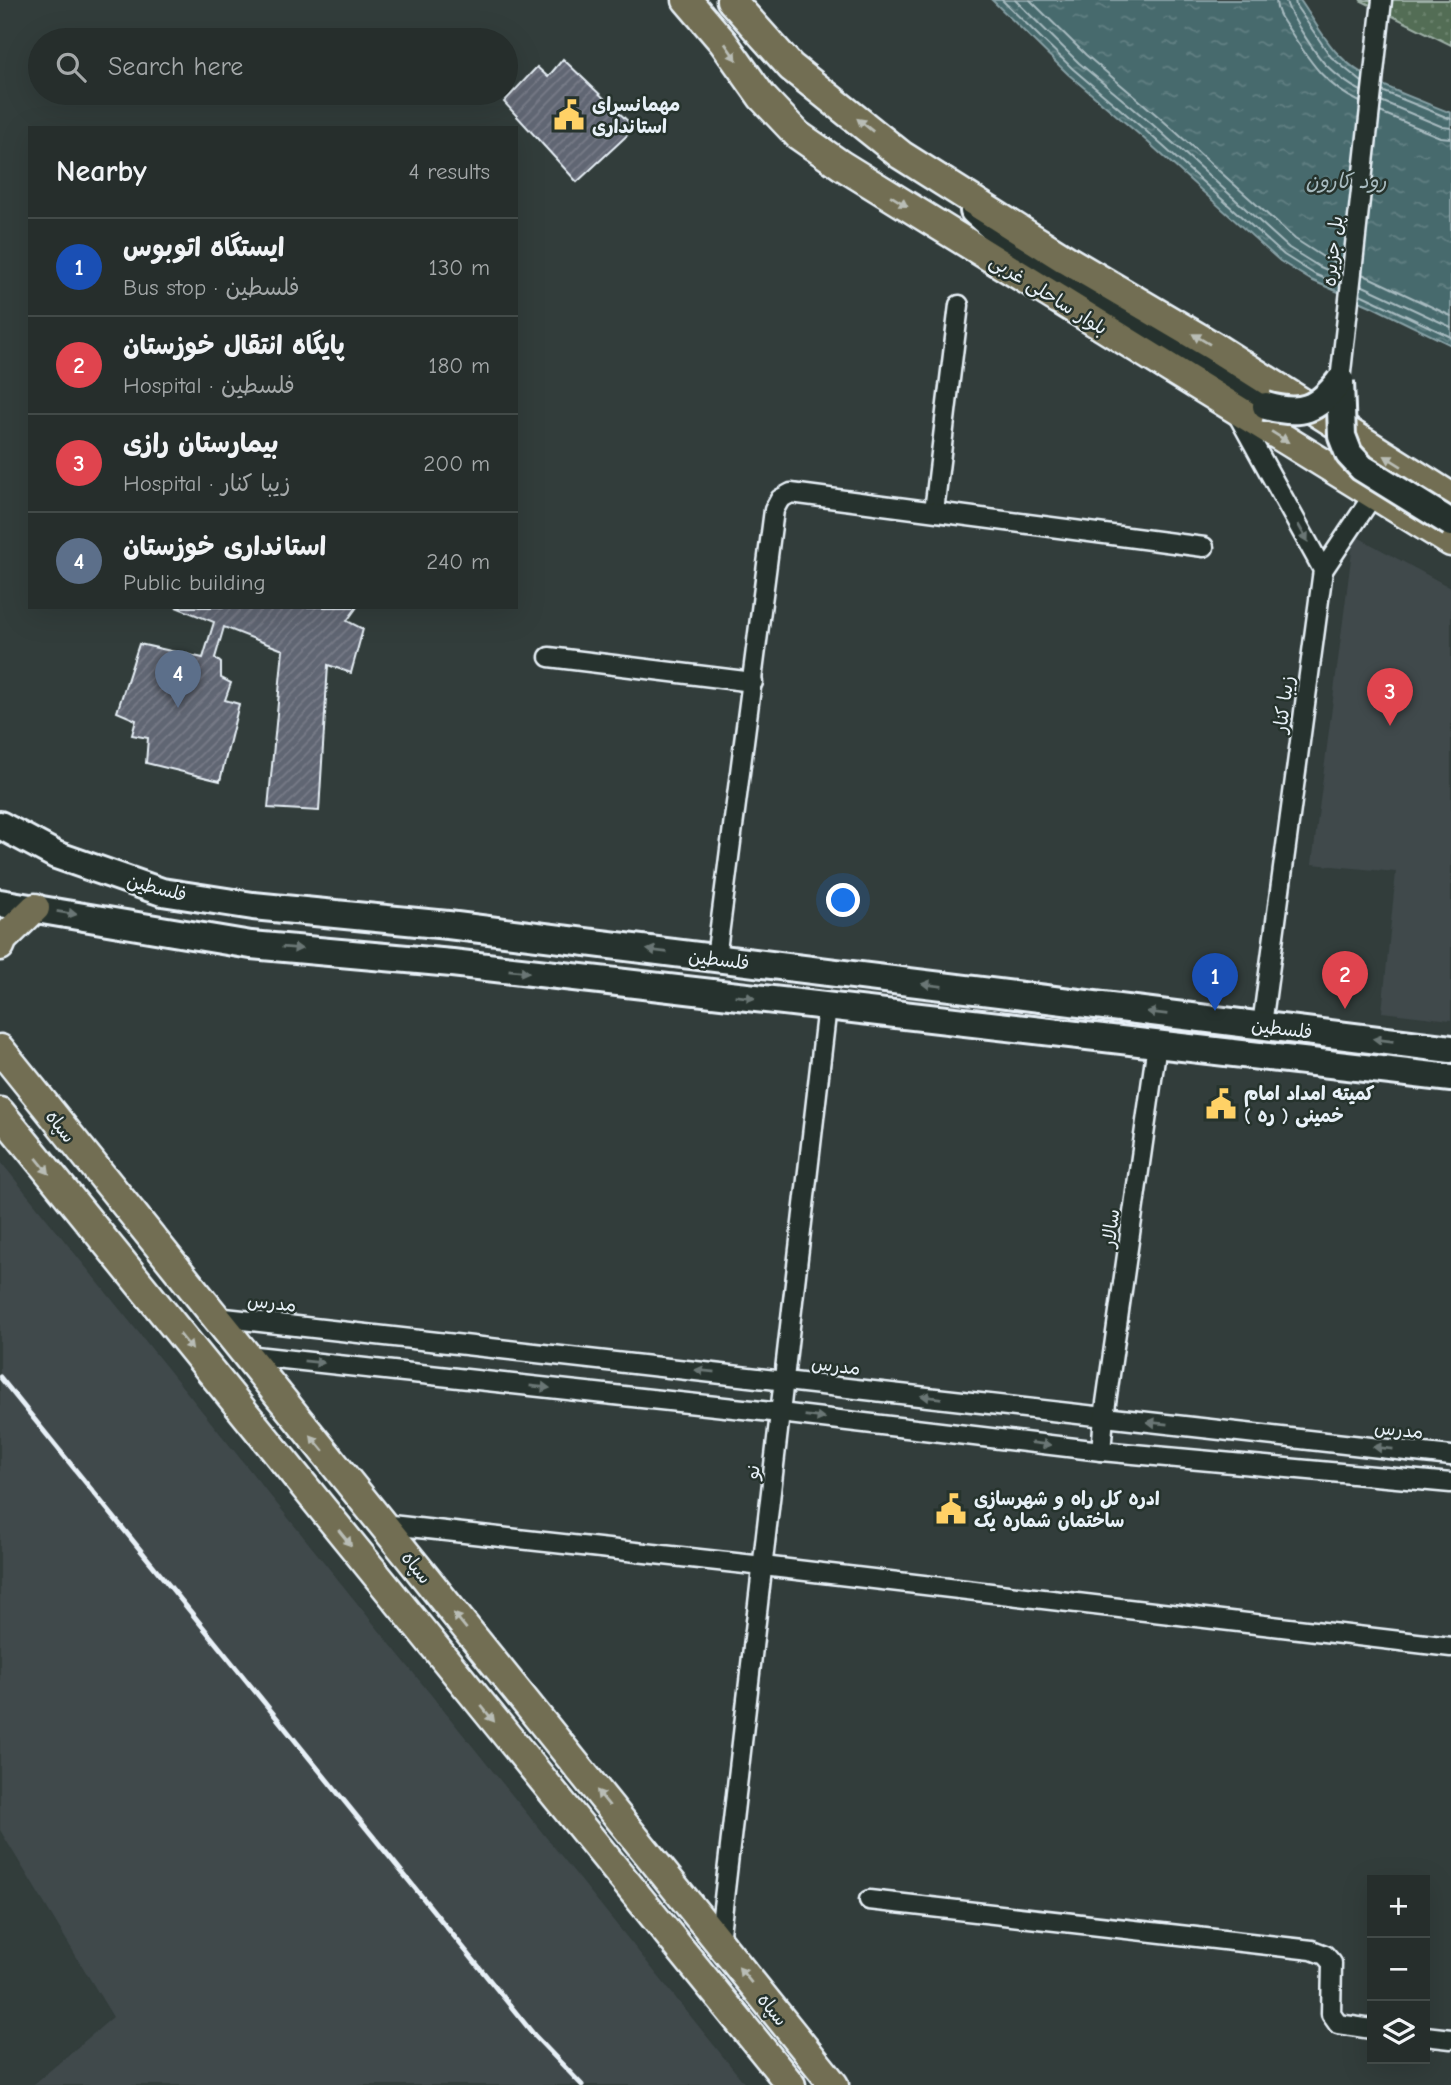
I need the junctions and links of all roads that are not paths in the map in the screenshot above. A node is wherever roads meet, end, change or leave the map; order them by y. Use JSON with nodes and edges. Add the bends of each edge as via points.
{"nodes":[{"id":1,"x":687,"y":0,"type":"edge"},
{"id":2,"x":731,"y":0,"type":"edge"},
{"id":3,"x":1382,"y":0,"type":"edge"},
{"id":4,"x":937,"y":178,"type":"junction"},
{"id":5,"x":959,"y":305,"type":"dead end"},
{"id":6,"x":1340,"y":381,"type":"junction"},
{"id":7,"x":1234,"y":409,"type":"junction"},
{"id":8,"x":1374,"y":494,"type":"junction"},
{"id":9,"x":1451,"y":497,"type":"edge"},
{"id":10,"x":934,"y":511,"type":"junction"},
{"id":11,"x":1451,"y":523,"type":"edge"},
{"id":12,"x":1451,"y":542,"type":"edge"},
{"id":13,"x":1205,"y":547,"type":"dead end"},
{"id":14,"x":1322,"y":570,"type":"junction"},
{"id":15,"x":549,"y":657,"type":"dead end"},
{"id":16,"x":753,"y":682,"type":"junction"},
{"id":17,"x":0,"y":825,"type":"edge"},
{"id":18,"x":0,"y":903,"type":"edge"},
{"id":19,"x":35,"y":908,"type":"junction"},
{"id":20,"x":557,"y":939,"type":"junction"},
{"id":21,"x":0,"y":946,"type":"edge"},
{"id":22,"x":716,"y":958,"type":"junction"},
{"id":23,"x":552,"y":974,"type":"junction"},
{"id":24,"x":827,"y":1006,"type":"junction"},
{"id":25,"x":1262,"y":1026,"type":"junction"},
{"id":26,"x":1157,"y":1044,"type":"junction"},
{"id":27,"x":0,"y":1049,"type":"edge"},
{"id":28,"x":1451,"y":1049,"type":"edge"},
{"id":29,"x":1451,"y":1078,"type":"edge"},
{"id":30,"x":0,"y":1112,"type":"edge"},
{"id":31,"x":216,"y":1317,"type":"junction"},
{"id":32,"x":246,"y":1355,"type":"junction"},
{"id":33,"x":784,"y":1380,"type":"junction"},
{"id":34,"x":780,"y":1413,"type":"junction"},
{"id":35,"x":1104,"y":1417,"type":"junction"},
{"id":36,"x":1101,"y":1451,"type":"junction"},
{"id":37,"x":1451,"y":1456,"type":"edge"},
{"id":38,"x":1451,"y":1483,"type":"edge"},
{"id":39,"x":382,"y":1524,"type":"junction"},
{"id":40,"x":763,"y":1566,"type":"junction"},
{"id":41,"x":1451,"y":1647,"type":"edge"},
{"id":42,"x":869,"y":1900,"type":"dead end"},
{"id":43,"x":719,"y":1942,"type":"junction"},
{"id":44,"x":1367,"y":2028,"type":"edge"},
{"id":45,"x":1430,"y":2037,"type":"edge"},
{"id":46,"x":1451,"y":2039,"type":"edge"},
{"id":47,"x":791,"y":2085,"type":"edge"},
{"id":48,"x":834,"y":2085,"type":"edge"}],
"edges":[{"from":1,"to":7,"type":"main road","name":"بلوار ساحلی غربی","one_way":true,"via":[[762,97],[798,135]]},
{"from":4,"to":2,"type":"main road","name":"بلوار ساحلی غربی","one_way":true,"via":[[791,67]]},
{"from":3,"to":6,"type":"street","name":"پل جزیره"},
{"from":4,"to":6,"type":"street","bridge":true,"via":[[1035,266],[1266,406],[1286,412],[1308,409],[1326,398]]},
{"from":9,"to":4,"type":"main road","name":"بلوار ساحلی غربی","one_way":true},
{"from":5,"to":10,"type":"street"},
{"from":6,"to":11,"type":"street","bridge":true,"via":[[1342,436],[1349,454],[1362,468]]},
{"from":7,"to":8,"type":"main road","name":"بلوار ساحلی غربی","one_way":true},
{"from":7,"to":14,"type":"street","one_way":true},
{"from":8,"to":12,"type":"main road","name":"بلوار ساحلی غربی"},
{"from":8,"to":14,"type":"street"},
{"from":10,"to":13,"type":"street"},
{"from":10,"to":16,"type":"street","via":[[791,493],[779,499]]},
{"from":14,"to":25,"type":"street","name":"زیبا کنار"},
{"from":15,"to":16,"type":"street"},
{"from":16,"to":22,"type":"street"},
{"from":17,"to":20,"type":"street","name":"فلسطین","via":[[55,855],[162,892]]},
{"from":18,"to":19,"type":"street","name":"فلسطین"},
{"from":19,"to":21,"type":"main road"},
{"from":19,"to":23,"type":"street","name":"فلسطین","one_way":true,"via":[[251,945]]},
{"from":22,"to":20,"type":"street","name":"فلسطین","one_way":true},
{"from":20,"to":23,"type":"street"},
{"from":25,"to":22,"type":"street","name":"فلسطین","one_way":true},
{"from":23,"to":24,"type":"street","name":"فلسطین","one_way":true},
{"from":24,"to":26,"type":"street","name":"فلسطین"},
{"from":24,"to":33,"type":"street","name":"نو"},
{"from":28,"to":25,"type":"street","name":"فلسطین","one_way":true},
{"from":26,"to":29,"type":"street","name":"فلسطین"},
{"from":26,"to":35,"type":"street","name":"سالار"},
{"from":27,"to":31,"type":"main road","name":"سپاه"},
{"from":30,"to":47,"type":"main road","name":"سپاه","one_way":true},
{"from":31,"to":32,"type":"main road","name":"سپاه"},
{"from":33,"to":31,"type":"street","name":"مدرس","one_way":true},
{"from":32,"to":34,"type":"street","one_way":true},
{"from":39,"to":32,"type":"main road","name":"سپاه","one_way":true},
{"from":33,"to":34,"type":"street","name":"نو"},
{"from":35,"to":33,"type":"street","name":"مدرس","one_way":true},
{"from":34,"to":36,"type":"street","one_way":true},
{"from":34,"to":40,"type":"street","name":"نو"},
{"from":35,"to":36,"type":"street","name":"سالار"},
{"from":37,"to":35,"type":"street","name":"مدرس","one_way":true},
{"from":36,"to":38,"type":"street"},
{"from":39,"to":40,"type":"street"},
{"from":43,"to":39,"type":"main road","name":"سپاه","one_way":true},
{"from":40,"to":41,"type":"street"},
{"from":40,"to":43,"type":"street","name":"نو"},
{"from":42,"to":44,"type":"street","via":[[1312,1950],[1332,1963],[1331,2014],[1338,2024]]},
{"from":48,"to":43,"type":"main road","name":"سپاه","one_way":true},
{"from":45,"to":46,"type":"street"}]}
